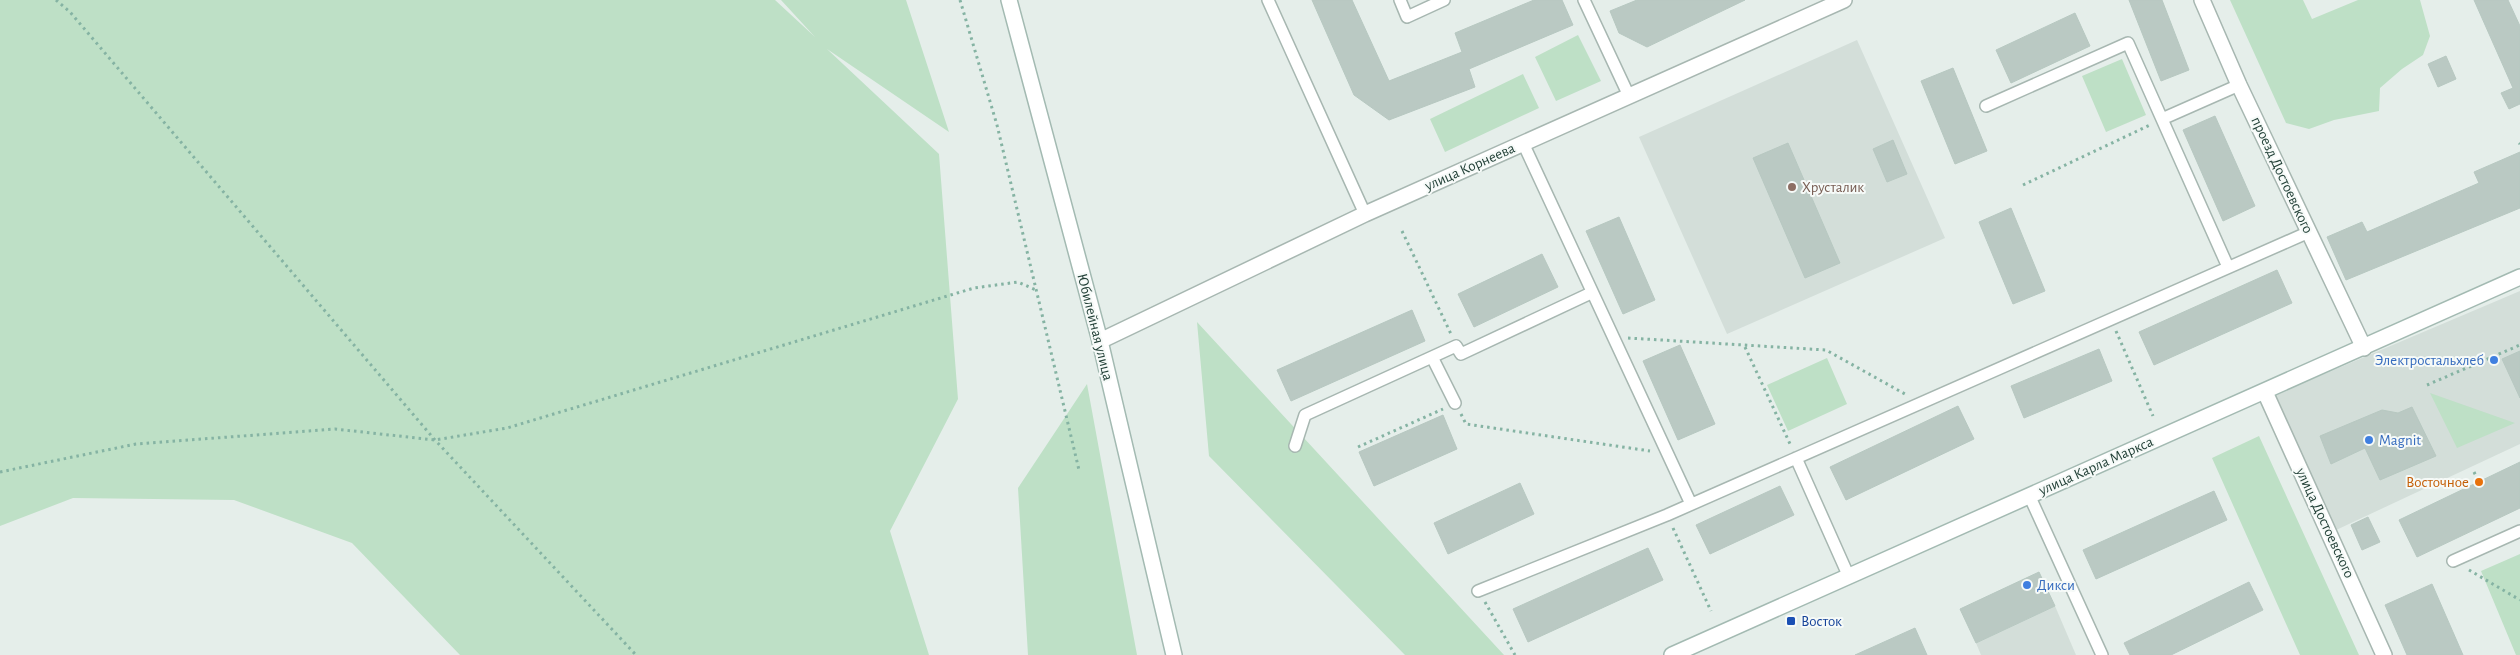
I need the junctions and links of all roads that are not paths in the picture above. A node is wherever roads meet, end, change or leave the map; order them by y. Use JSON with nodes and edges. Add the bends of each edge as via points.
{"nodes":[{"id":1,"x":1009,"y":0,"type":"edge"},
{"id":2,"x":1268,"y":0,"type":"edge"},
{"id":3,"x":1400,"y":0,"type":"edge"},
{"id":4,"x":1444,"y":0,"type":"edge"},
{"id":5,"x":1584,"y":0,"type":"edge"},
{"id":6,"x":1844,"y":0,"type":"edge"},
{"id":7,"x":2202,"y":0,"type":"edge"},
{"id":8,"x":2239,"y":85,"type":"junction"},
{"id":9,"x":1629,"y":96,"type":"junction"},
{"id":10,"x":1986,"y":106,"type":"dead end"},
{"id":11,"x":2162,"y":119,"type":"junction"},
{"id":12,"x":1523,"y":143,"type":"junction"},
{"id":13,"x":1365,"y":214,"type":"junction"},
{"id":14,"x":2309,"y":232,"type":"junction"},
{"id":15,"x":2228,"y":268,"type":"junction"},
{"id":16,"x":2520,"y":277,"type":"edge"},
{"id":17,"x":1591,"y":293,"type":"junction"},
{"id":18,"x":1100,"y":341,"type":"junction"},
{"id":19,"x":2364,"y":348,"type":"junction"},
{"id":20,"x":1432,"y":357,"type":"junction"},
{"id":21,"x":2265,"y":392,"type":"junction"},
{"id":22,"x":1456,"y":403,"type":"road end"},
{"id":23,"x":1295,"y":446,"type":"dead end"},
{"id":24,"x":1796,"y":458,"type":"junction"},
{"id":25,"x":2029,"y":495,"type":"junction"},
{"id":26,"x":1691,"y":504,"type":"junction"},
{"id":27,"x":2520,"y":531,"type":"edge"},
{"id":28,"x":2453,"y":561,"type":"road end"},
{"id":29,"x":1849,"y":577,"type":"junction"},
{"id":30,"x":1478,"y":591,"type":"road end"},
{"id":31,"x":1174,"y":655,"type":"edge"},
{"id":32,"x":1672,"y":655,"type":"edge"},
{"id":33,"x":2102,"y":655,"type":"edge"},
{"id":34,"x":2384,"y":655,"type":"edge"}],
"edges":[{"from":1,"to":18,"type":"street","name":"Юбилейная улица"},
{"from":2,"to":13,"type":"lane"},
{"from":3,"to":4,"type":"lane","via":[[1407,17]]},
{"from":5,"to":9,"type":"lane"},
{"from":6,"to":9,"type":"street","name":"улица Корнеева"},
{"from":7,"to":8,"type":"street","name":"проезд Достоевского"},
{"from":8,"to":11,"type":"lane"},
{"from":8,"to":14,"type":"street","name":"проезд Достоевского"},
{"from":9,"to":12,"type":"street","name":"улица Корнеева"},
{"from":10,"to":11,"type":"lane","via":[[2128,44]]},
{"from":11,"to":15,"type":"lane"},
{"from":12,"to":13,"type":"street","name":"улица Корнеева"},
{"from":12,"to":17,"type":"lane"},
{"from":13,"to":18,"type":"street","name":"улица Корнеева"},
{"from":14,"to":15,"type":"lane"},
{"from":14,"to":19,"type":"street","name":"проезд Достоевского"},
{"from":15,"to":24,"type":"lane"},
{"from":16,"to":19,"type":"street","name":"улица Карла Маркса"},
{"from":17,"to":20,"type":"lane","via":[[1461,354],[1456,346]]},
{"from":17,"to":26,"type":"lane"},
{"from":18,"to":31,"type":"street","name":"Юбилейная улица"},
{"from":19,"to":21,"type":"street","name":"улица Карла Маркса"},
{"from":20,"to":22,"type":"lane"},
{"from":20,"to":23,"type":"lane","via":[[1305,415]]},
{"from":21,"to":25,"type":"street","name":"улица Карла Маркса"},
{"from":21,"to":34,"type":"street","name":"улица Достоевского"},
{"from":24,"to":26,"type":"lane"},
{"from":24,"to":29,"type":"lane"},
{"from":25,"to":29,"type":"street","name":"улица Карла Маркса"},
{"from":25,"to":33,"type":"lane"},
{"from":26,"to":30,"type":"lane"},
{"from":27,"to":28,"type":"lane"},
{"from":29,"to":32,"type":"street","name":"улица Карла Маркса"}]}
